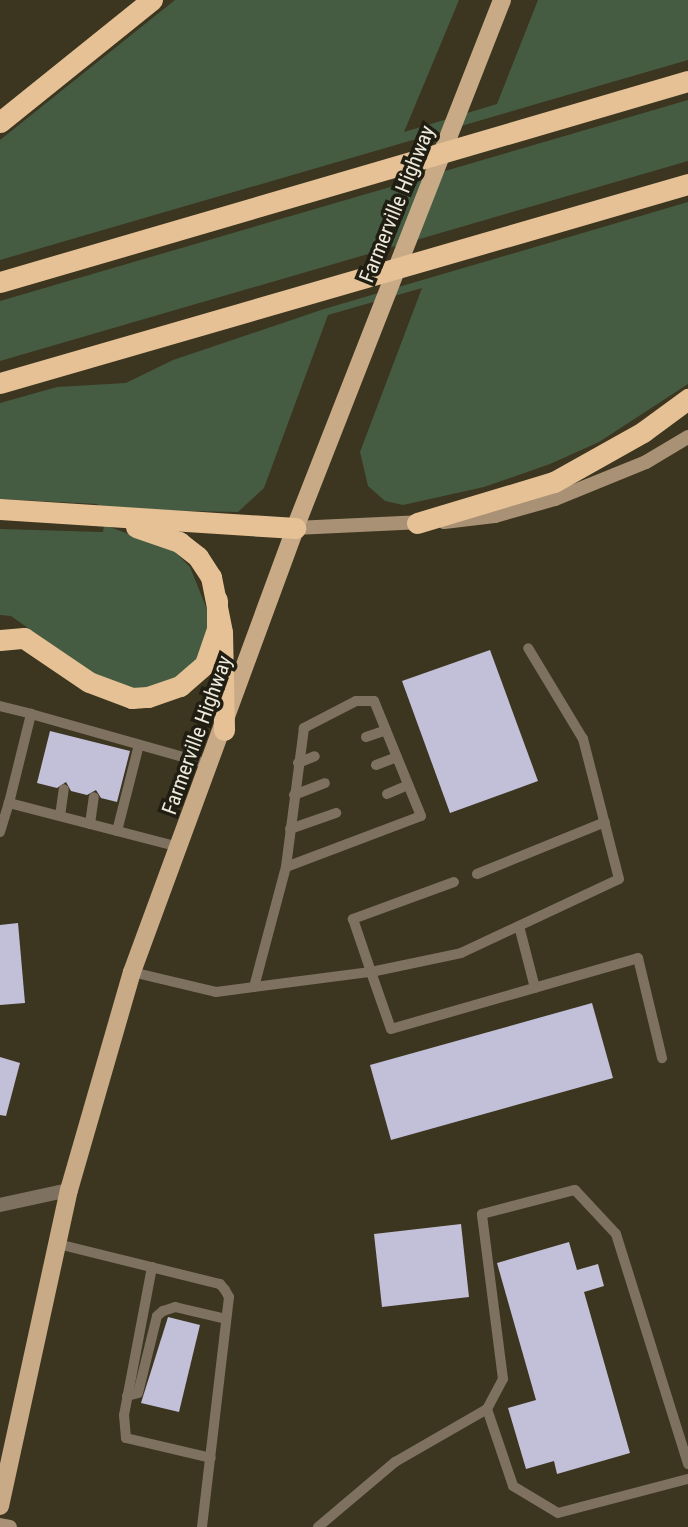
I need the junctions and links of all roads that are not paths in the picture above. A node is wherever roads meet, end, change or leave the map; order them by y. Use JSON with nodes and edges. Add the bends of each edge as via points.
{"nodes":[{"id":1,"x":152,"y":0,"type":"edge"},
{"id":2,"x":502,"y":0,"type":"edge"},
{"id":3,"x":688,"y":80,"type":"edge"},
{"id":4,"x":0,"y":122,"type":"edge"},
{"id":5,"x":688,"y":184,"type":"edge"},
{"id":6,"x":0,"y":282,"type":"edge"},
{"id":7,"x":0,"y":383,"type":"edge"},
{"id":8,"x":688,"y":399,"type":"edge"},
{"id":9,"x":688,"y":437,"type":"edge"},
{"id":10,"x":0,"y":509,"type":"edge"},
{"id":11,"x":94,"y":516,"type":"junction"},
{"id":12,"x":417,"y":523,"type":"junction"},
{"id":13,"x":295,"y":528,"type":"junction"},
{"id":14,"x":217,"y":600,"type":"junction"},
{"id":15,"x":0,"y":640,"type":"edge"},
{"id":16,"x":528,"y":648,"type":"dead end"},
{"id":17,"x":0,"y":706,"type":"edge"},
{"id":18,"x":31,"y":714,"type":"junction"},
{"id":19,"x":224,"y":730,"type":"junction"},
{"id":20,"x":386,"y":730,"type":"junction"},
{"id":21,"x":366,"y":737,"type":"dead end"},
{"id":22,"x":139,"y":745,"type":"junction"},
{"id":23,"x":315,"y":756,"type":"dead end"},
{"id":24,"x":397,"y":757,"type":"junction"},
{"id":25,"x":298,"y":763,"type":"junction"},
{"id":26,"x":211,"y":765,"type":"junction"},
{"id":27,"x":376,"y":765,"type":"dead end"},
{"id":28,"x":326,"y":783,"type":"dead end"},
{"id":29,"x":408,"y":785,"type":"junction"},
{"id":30,"x":64,"y":789,"type":"dead end"},
{"id":31,"x":387,"y":794,"type":"dead end"},
{"id":32,"x":294,"y":795,"type":"junction"},
{"id":33,"x":94,"y":797,"type":"dead end"},
{"id":34,"x":9,"y":803,"type":"junction"},
{"id":35,"x":336,"y":813,"type":"dead end"},
{"id":36,"x":60,"y":816,"type":"junction"},
{"id":37,"x":605,"y":822,"type":"junction"},
{"id":38,"x":90,"y":824,"type":"junction"},
{"id":39,"x":290,"y":829,"type":"junction"},
{"id":40,"x":117,"y":831,"type":"junction"},
{"id":41,"x":0,"y":832,"type":"edge"},
{"id":42,"x":180,"y":847,"type":"junction"},
{"id":43,"x":286,"y":867,"type":"junction"},
{"id":44,"x":477,"y":874,"type":"dead end"},
{"id":45,"x":454,"y":882,"type":"dead end"},
{"id":46,"x":519,"y":926,"type":"junction"},
{"id":47,"x":132,"y":972,"type":"junction"},
{"id":48,"x":371,"y":972,"type":"junction"},
{"id":49,"x":254,"y":987,"type":"junction"},
{"id":50,"x":535,"y":988,"type":"junction"},
{"id":51,"x":662,"y":1058,"type":"dead end"},
{"id":52,"x":69,"y":1190,"type":"junction"},
{"id":53,"x":0,"y":1205,"type":"edge"},
{"id":54,"x":58,"y":1244,"type":"junction"},
{"id":55,"x":152,"y":1267,"type":"junction"},
{"id":56,"x":226,"y":1319,"type":"junction"},
{"id":57,"x":127,"y":1396,"type":"junction"},
{"id":58,"x":487,"y":1409,"type":"junction"},
{"id":59,"x":211,"y":1458,"type":"junction"},
{"id":60,"x":688,"y":1464,"type":"edge"},
{"id":61,"x":688,"y":1479,"type":"edge"},
{"id":62,"x":0,"y":1506,"type":"edge"},
{"id":63,"x":0,"y":1525,"type":"edge"},
{"id":64,"x":10,"y":1527,"type":"edge"},
{"id":65,"x":202,"y":1527,"type":"edge"},
{"id":66,"x":318,"y":1527,"type":"edge"}],
"edges":[{"from":1,"to":4,"type":"highway"},
{"from":2,"to":13,"type":"main road","name":"Farmerville Highway"},
{"from":3,"to":6,"type":"highway"},
{"from":5,"to":7,"type":"highway"},
{"from":8,"to":12,"type":"highway","via":[[632,439],[554,482]]},
{"from":9,"to":12,"type":"main road","via":[[646,462],[555,499],[495,516]]},
{"from":10,"to":11,"type":"highway"},
{"from":11,"to":13,"type":"highway"},
{"from":11,"to":14,"type":"highway","via":[[179,542],[204,567]]},
{"from":12,"to":13,"type":"main road"},
{"from":13,"to":19,"type":"main road","name":"Farmerville Highway"},
{"from":14,"to":15,"type":"highway","via":[[217,630],[205,664],[180,686],[148,697],[123,696],[89,682],[24,638]]},
{"from":14,"to":19,"type":"highway"},
{"from":16,"to":37,"type":"lane","via":[[583,739]]},
{"from":17,"to":18,"type":"lane"},
{"from":18,"to":22,"type":"lane","via":[[77,732]]},
{"from":18,"to":34,"type":"lane"},
{"from":19,"to":26,"type":"main road","name":"Farmerville Highway"},
{"from":20,"to":21,"type":"lane"},
{"from":20,"to":24,"type":"lane"},
{"from":20,"to":25,"type":"lane","via":[[374,701],[356,701],[304,728]]},
{"from":22,"to":26,"type":"lane"},
{"from":22,"to":40,"type":"lane"},
{"from":23,"to":25,"type":"lane"},
{"from":24,"to":27,"type":"lane"},
{"from":24,"to":29,"type":"lane"},
{"from":25,"to":32,"type":"lane"},
{"from":26,"to":42,"type":"main road","name":"Farmerville Highway"},
{"from":28,"to":32,"type":"lane"},
{"from":29,"to":31,"type":"lane"},
{"from":29,"to":43,"type":"lane","via":[[421,816]]},
{"from":30,"to":36,"type":"lane"},
{"from":32,"to":39,"type":"lane"},
{"from":33,"to":38,"type":"lane"},
{"from":34,"to":36,"type":"lane"},
{"from":34,"to":41,"type":"lane"},
{"from":35,"to":39,"type":"lane"},
{"from":36,"to":38,"type":"lane"},
{"from":37,"to":44,"type":"lane"},
{"from":37,"to":46,"type":"lane","via":[[619,879]]},
{"from":38,"to":40,"type":"lane"},
{"from":39,"to":43,"type":"lane"},
{"from":40,"to":42,"type":"lane"},
{"from":42,"to":47,"type":"main road","name":"Farmerville Highway"},
{"from":43,"to":49,"type":"lane"},
{"from":45,"to":48,"type":"lane","via":[[353,919]]},
{"from":46,"to":48,"type":"lane","via":[[461,953]]},
{"from":46,"to":50,"type":"lane"},
{"from":47,"to":49,"type":"lane","via":[[216,992]]},
{"from":47,"to":52,"type":"main road","name":"Farmerville Highway"},
{"from":48,"to":49,"type":"lane"},
{"from":48,"to":50,"type":"lane","via":[[391,1029]]},
{"from":50,"to":51,"type":"lane","via":[[638,958]]},
{"from":52,"to":53,"type":"street"},
{"from":52,"to":54,"type":"main road","name":"Farmerville Highway"},
{"from":54,"to":55,"type":"lane"},
{"from":54,"to":62,"type":"main road","name":"Farmerville Highway"},
{"from":55,"to":56,"type":"lane","via":[[220,1283],[229,1297]]},
{"from":55,"to":57,"type":"lane"},
{"from":56,"to":57,"type":"lane","via":[[176,1307],[163,1311],[157,1316],[138,1393]]},
{"from":56,"to":59,"type":"lane"},
{"from":57,"to":59,"type":"lane","via":[[124,1430],[132,1443]]},
{"from":58,"to":60,"type":"lane","via":[[503,1379],[482,1214],[575,1190],[616,1234]]},
{"from":58,"to":61,"type":"lane","via":[[513,1486],[558,1513]]},
{"from":58,"to":66,"type":"lane","via":[[395,1462]]},
{"from":59,"to":65,"type":"lane"},
{"from":63,"to":64,"type":"main road"}]}
